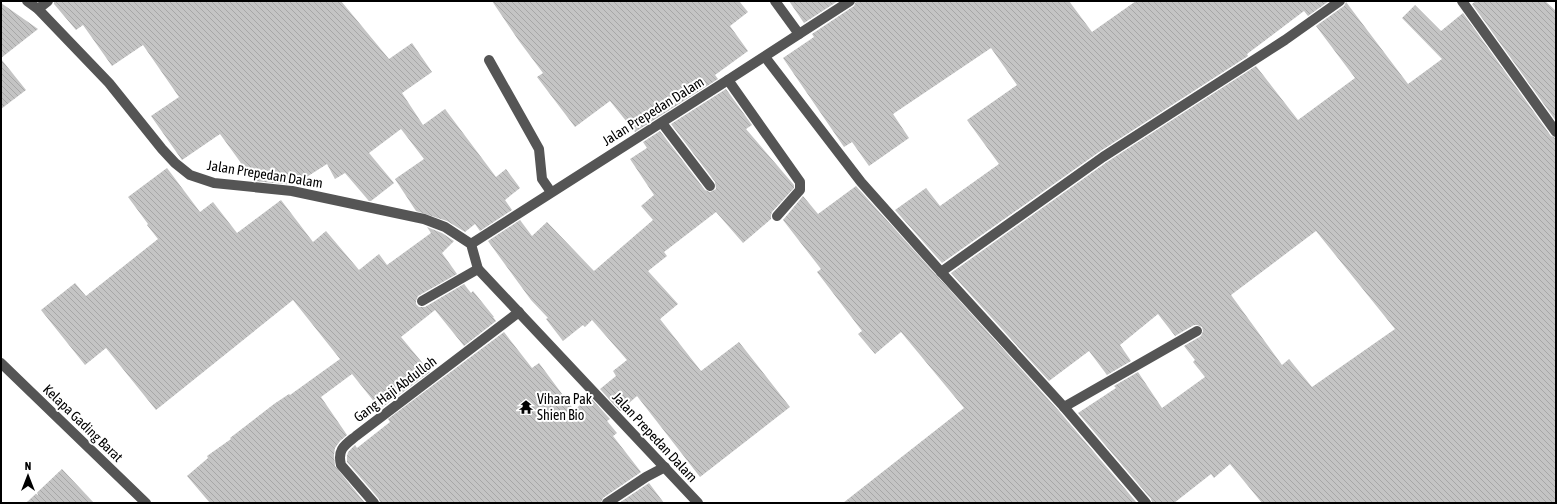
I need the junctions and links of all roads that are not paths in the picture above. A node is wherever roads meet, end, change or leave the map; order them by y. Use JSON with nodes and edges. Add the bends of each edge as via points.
{"nodes":[{"id":1,"x":27,"y":1,"type":"edge"},
{"id":2,"x":48,"y":1,"type":"edge"},
{"id":3,"x":775,"y":1,"type":"edge"},
{"id":4,"x":850,"y":1,"type":"edge"},
{"id":5,"x":1340,"y":1,"type":"edge"},
{"id":6,"x":1462,"y":1,"type":"edge"},
{"id":7,"x":38,"y":9,"type":"junction"},
{"id":8,"x":799,"y":34,"type":"junction"},
{"id":9,"x":765,"y":57,"type":"junction"},
{"id":10,"x":489,"y":60,"type":"dead end"},
{"id":11,"x":728,"y":80,"type":"junction"},
{"id":12,"x":662,"y":123,"type":"junction"},
{"id":13,"x":1556,"y":132,"type":"edge"},
{"id":14,"x":710,"y":186,"type":"dead end"},
{"id":15,"x":551,"y":192,"type":"junction"},
{"id":16,"x":777,"y":216,"type":"dead end"},
{"id":17,"x":471,"y":244,"type":"junction"},
{"id":18,"x":478,"y":269,"type":"junction"},
{"id":19,"x":941,"y":272,"type":"junction"},
{"id":20,"x":422,"y":301,"type":"dead end"},
{"id":21,"x":518,"y":312,"type":"junction"},
{"id":22,"x":1197,"y":331,"type":"dead end"},
{"id":23,"x":2,"y":365,"type":"edge"},
{"id":24,"x":1064,"y":408,"type":"junction"},
{"id":25,"x":665,"y":467,"type":"junction"},
{"id":26,"x":146,"y":503,"type":"edge"},
{"id":27,"x":374,"y":503,"type":"edge"},
{"id":28,"x":607,"y":503,"type":"edge"},
{"id":29,"x":698,"y":503,"type":"edge"},
{"id":30,"x":1146,"y":503,"type":"edge"}],
"edges":[{"from":1,"to":7,"type":"street","name":"Jalan Prepedan Dalam"},
{"from":2,"to":7,"type":"street"},
{"from":3,"to":8,"type":"street"},
{"from":4,"to":8,"type":"street","name":"Jalan Prepedan Dalam"},
{"from":5,"to":19,"type":"street","via":[[1285,40],[1103,157]]},
{"from":6,"to":13,"type":"street"},
{"from":7,"to":17,"type":"street","name":"Jalan Prepedan Dalam","via":[[109,83],[162,149],[190,175],[214,183],[292,190],[424,219],[445,227]]},
{"from":8,"to":9,"type":"street","name":"Jalan Prepedan Dalam"},
{"from":9,"to":11,"type":"street","name":"Jalan Prepedan Dalam"},
{"from":9,"to":19,"type":"street","via":[[861,182]]},
{"from":10,"to":15,"type":"street","via":[[539,149],[542,180]]},
{"from":11,"to":12,"type":"street","name":"Jalan Prepedan Dalam"},
{"from":11,"to":16,"type":"street","via":[[800,182],[800,190]]},
{"from":12,"to":14,"type":"street"},
{"from":12,"to":15,"type":"street","name":"Jalan Prepedan Dalam"},
{"from":15,"to":17,"type":"street","name":"Jalan Prepedan Dalam"},
{"from":17,"to":18,"type":"street","name":"Jalan Prepedan Dalam"},
{"from":18,"to":20,"type":"street"},
{"from":18,"to":21,"type":"street","name":"Jalan Prepedan Dalam"},
{"from":19,"to":24,"type":"street"},
{"from":21,"to":25,"type":"street","name":"Jalan Prepedan Dalam"},
{"from":21,"to":27,"type":"street","name":"Gang Haji Abdulloh","via":[[343,448],[339,457],[341,465]]},
{"from":22,"to":24,"type":"street"},
{"from":23,"to":26,"type":"street","name":"Kelapa Gading Barat"},
{"from":24,"to":30,"type":"street"},
{"from":25,"to":28,"type":"street"},
{"from":25,"to":29,"type":"street","name":"Jalan Prepedan Dalam"}]}
